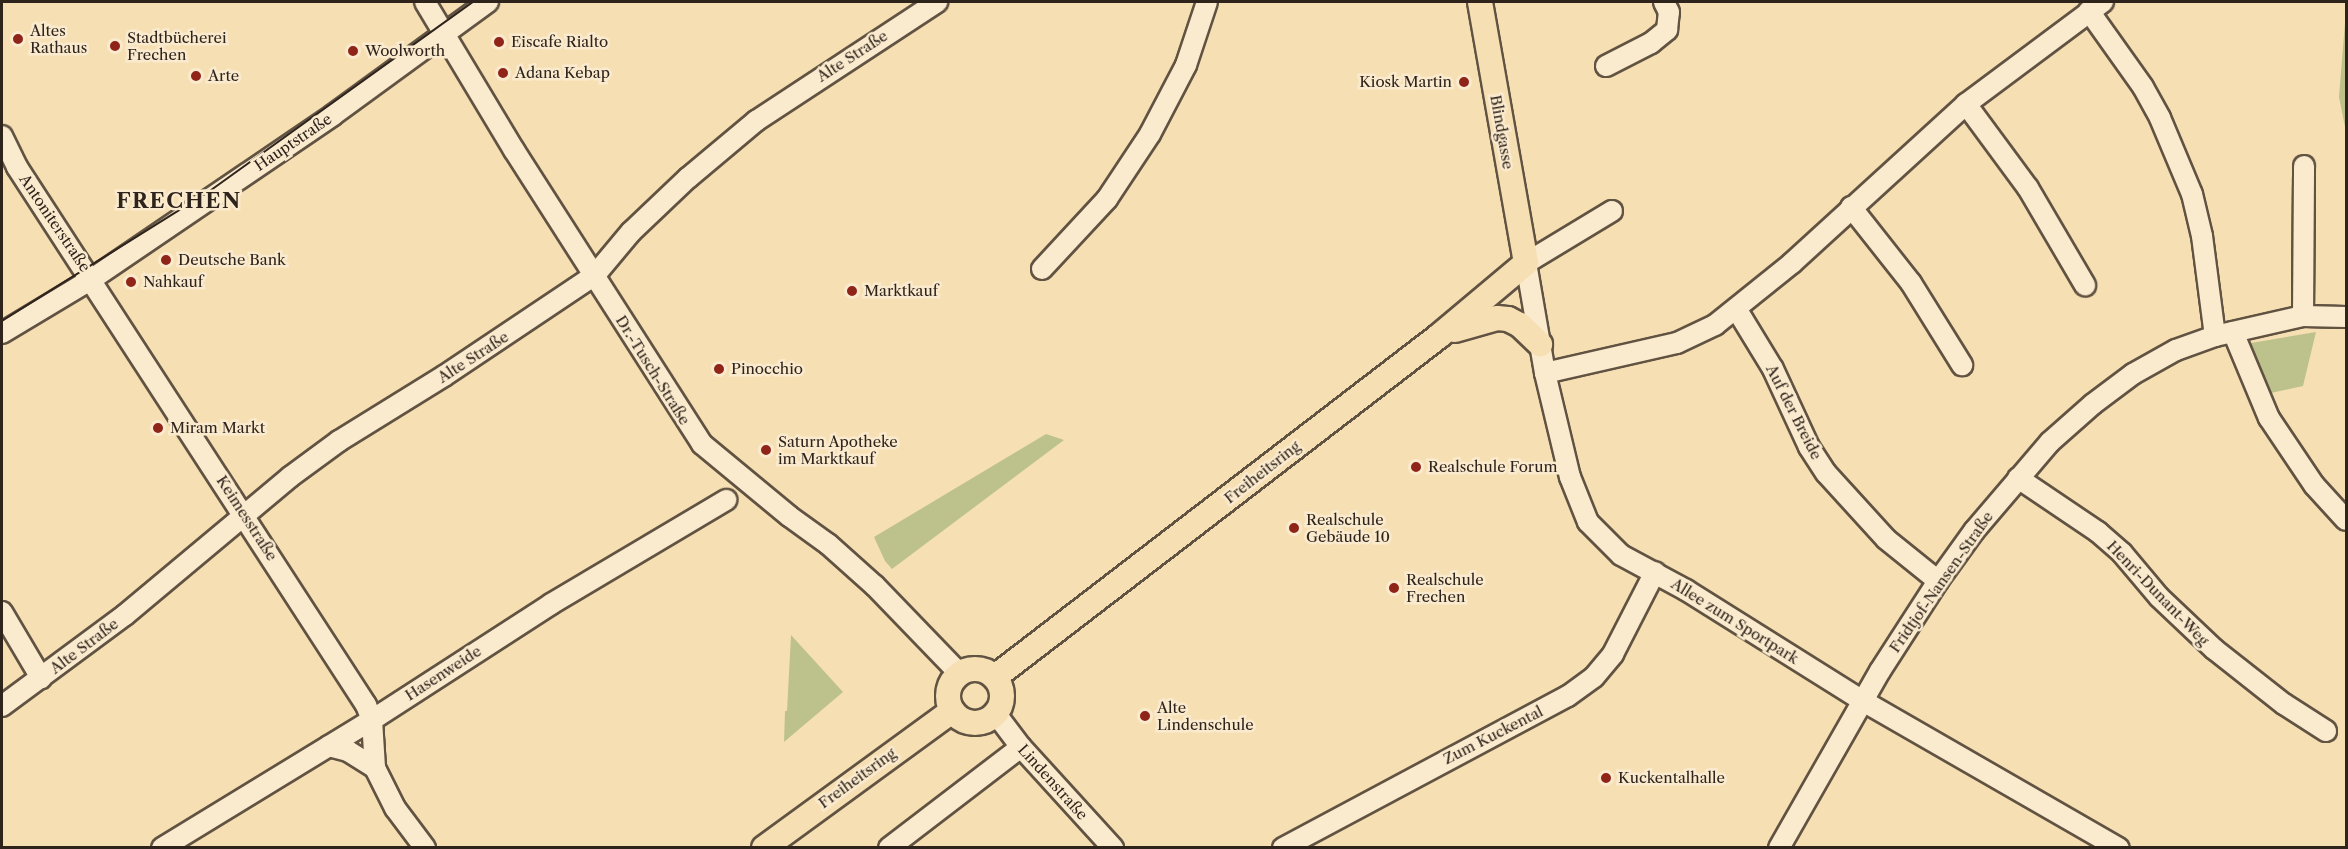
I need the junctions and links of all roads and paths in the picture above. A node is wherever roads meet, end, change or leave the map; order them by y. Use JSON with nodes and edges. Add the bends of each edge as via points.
{"nodes":[{"id":1,"x":425,"y":2,"type":"edge"},
{"id":2,"x":488,"y":2,"type":"edge"},
{"id":3,"x":937,"y":2,"type":"edge"},
{"id":4,"x":1207,"y":2,"type":"edge"},
{"id":5,"x":1480,"y":2,"type":"edge"},
{"id":6,"x":1664,"y":2,"type":"edge"},
{"id":7,"x":2096,"y":6,"type":"edge"},
{"id":8,"x":446,"y":33,"type":"junction"},
{"id":9,"x":1606,"y":66,"type":"dead end"},
{"id":10,"x":1966,"y":104,"type":"junction"},
{"id":11,"x":2,"y":136,"type":"edge"},
{"id":12,"x":2304,"y":166,"type":"dead end"},
{"id":13,"x":1851,"y":207,"type":"junction"},
{"id":14,"x":1612,"y":211,"type":"dead end"},
{"id":15,"x":1526,"y":263,"type":"junction"},
{"id":16,"x":1042,"y":269,"type":"dead end"},
{"id":17,"x":595,"y":275,"type":"junction"},
{"id":18,"x":92,"y":279,"type":"junction"},
{"id":19,"x":2085,"y":285,"type":"dead end"},
{"id":20,"x":1737,"y":310,"type":"junction"},
{"id":21,"x":2304,"y":316,"type":"junction"},
{"id":22,"x":2346,"y":317,"type":"edge"},
{"id":23,"x":2,"y":333,"type":"edge"},
{"id":24,"x":2224,"y":334,"type":"junction"},
{"id":25,"x":1439,"y":336,"type":"junction"},
{"id":26,"x":1540,"y":344,"type":"junction"},
{"id":27,"x":1962,"y":366,"type":"dead end"},
{"id":28,"x":1545,"y":373,"type":"junction"},
{"id":29,"x":2018,"y":478,"type":"junction"},
{"id":30,"x":726,"y":500,"type":"dead end"},
{"id":31,"x":245,"y":515,"type":"junction"},
{"id":32,"x":2346,"y":519,"type":"edge"},
{"id":33,"x":1655,"y":572,"type":"junction"},
{"id":34,"x":1938,"y":581,"type":"junction"},
{"id":35,"x":2,"y":612,"type":"edge"},
{"id":36,"x":959,"y":673,"type":"junction"},
{"id":37,"x":995,"y":677,"type":"junction"},
{"id":38,"x":41,"y":678,"type":"junction"},
{"id":39,"x":1863,"y":701,"type":"junction"},
{"id":40,"x":2,"y":706,"type":"edge"},
{"id":41,"x":952,"y":711,"type":"junction"},
{"id":42,"x":996,"y":714,"type":"junction"},
{"id":43,"x":372,"y":720,"type":"junction"},
{"id":44,"x":2326,"y":731,"type":"dead end"},
{"id":45,"x":329,"y":746,"type":"junction"},
{"id":46,"x":1021,"y":747,"type":"junction"},
{"id":47,"x":375,"y":768,"type":"junction"},
{"id":48,"x":788,"y":837,"type":"edge"},
{"id":49,"x":1786,"y":845,"type":"edge"},
{"id":50,"x":162,"y":848,"type":"edge"},
{"id":51,"x":424,"y":848,"type":"edge"},
{"id":52,"x":764,"y":848,"type":"edge"},
{"id":53,"x":889,"y":848,"type":"edge"},
{"id":54,"x":1113,"y":848,"type":"edge"},
{"id":55,"x":1283,"y":848,"type":"edge"},
{"id":56,"x":2119,"y":848,"type":"edge"}],
"edges":[{"from":1,"to":8,"type":"street","name":"Dr.-Tusch-Straße"},
{"from":2,"to":8,"type":"street","name":"Hauptstraße"},
{"from":3,"to":17,"type":"street","name":"Alte Straße","via":[[756,121],[631,232]]},
{"from":4,"to":16,"type":"street","via":[[1185,65],[1150,134],[1107,199]]},
{"from":5,"to":15,"type":"main road","name":"Blindgasse"},
{"from":6,"to":9,"type":"street","via":[[1669,12],[1667,30],[1651,43]]},
{"from":7,"to":10,"type":"street"},
{"from":7,"to":24,"type":"street","via":[[2164,127],[2192,194]]},
{"from":8,"to":17,"type":"street","name":"Dr.-Tusch-Straße","via":[[514,150]]},
{"from":8,"to":18,"type":"street","name":"Hauptstraße"},
{"from":10,"to":13,"type":"street"},
{"from":10,"to":19,"type":"street","via":[[2028,188]]},
{"from":11,"to":18,"type":"street","name":"Antoniterstraße","via":[[17,167]]},
{"from":12,"to":21,"type":"street"},
{"from":13,"to":20,"type":"street"},
{"from":13,"to":27,"type":"street","via":[[1911,283]]},
{"from":14,"to":15,"type":"street"},
{"from":15,"to":25,"type":"main road","name":"Freiheitsring"},
{"from":15,"to":26,"type":"street","name":"Allee zum Sportpark"},
{"from":17,"to":31,"type":"street","name":"Alte Straße","via":[[339,441]]},
{"from":17,"to":36,"type":"street","name":"Dr.-Tusch-Straße","via":[[702,444],[836,551]]},
{"from":18,"to":23,"type":"street","name":"Hauptstraße"},
{"from":18,"to":31,"type":"street","name":"Keimesstraße"},
{"from":20,"to":28,"type":"street","via":[[1697,336],[1677,343]]},
{"from":20,"to":34,"type":"street","name":"Auf der Breide","via":[[1773,369],[1809,447],[1826,473],[1886,539]]},
{"from":21,"to":22,"type":"street","name":"Fridtjof-Nansen-Straße"},
{"from":21,"to":24,"type":"street","name":"Fridtjof-Nansen-Straße"},
{"from":24,"to":29,"type":"street","name":"Fridtjof-Nansen-Straße","via":[[2176,350],[2133,374],[2050,442]]},
{"from":24,"to":32,"type":"street","via":[[2269,418],[2314,485]]},
{"from":25,"to":26,"type":"main road","via":[[1497,318],[1520,325]]},
{"from":25,"to":37,"type":"main road","name":"Freiheitsring"},
{"from":26,"to":28,"type":"street","name":"Allee zum Sportpark"},
{"from":28,"to":33,"type":"street","name":"Allee zum Sportpark","via":[[1570,477],[1588,522],[1621,555]]},
{"from":29,"to":34,"type":"street","name":"Fridtjof-Nansen-Straße"},
{"from":29,"to":44,"type":"street","name":"Henri-Dunant-Weg","via":[[2098,532],[2214,649],[2284,704]]},
{"from":30,"to":43,"type":"street","name":"Hasenweide","via":[[551,604]]},
{"from":31,"to":38,"type":"street","name":"Alte Straße","via":[[125,615]]},
{"from":31,"to":43,"type":"street","name":"Keimesstraße"},
{"from":33,"to":39,"type":"street","name":"Allee zum Sportpark"},
{"from":33,"to":55,"type":"street","name":"Zum Kuckental","via":[[1613,654],[1594,677],[1568,696]]},
{"from":34,"to":39,"type":"street","name":"Fridtjof-Nansen-Straße"},
{"from":35,"to":38,"type":"street"},
{"from":36,"to":37,"type":"main road","via":[[978,668]]},
{"from":36,"to":41,"type":"main road","via":[[947,695]]},
{"from":37,"to":42,"type":"main road","via":[[1002,691]]},
{"from":38,"to":40,"type":"street","name":"Alte Straße"},
{"from":39,"to":49,"type":"street","name":"Fridtjof-Nansen-Straße"},
{"from":39,"to":56,"type":"street","name":"Allee zum Sportpark"},
{"from":41,"to":42,"type":"main road","via":[[973,723]]},
{"from":41,"to":48,"type":"main road","name":"Freiheitsring"},
{"from":42,"to":46,"type":"street","name":"Lindenstraße"},
{"from":43,"to":45,"type":"street","name":"Hasenweide"},
{"from":43,"to":47,"type":"street","name":"Keimesstraße"},
{"from":45,"to":47,"type":"street","via":[[348,751]]},
{"from":45,"to":50,"type":"street","name":"Hasenweide"},
{"from":46,"to":53,"type":"street"},
{"from":46,"to":54,"type":"street","name":"Lindenstraße"},
{"from":47,"to":51,"type":"street","name":"Keimesstraße","via":[[395,808]]},
{"from":48,"to":52,"type":"main road","name":"Freiheitsring"}]}
